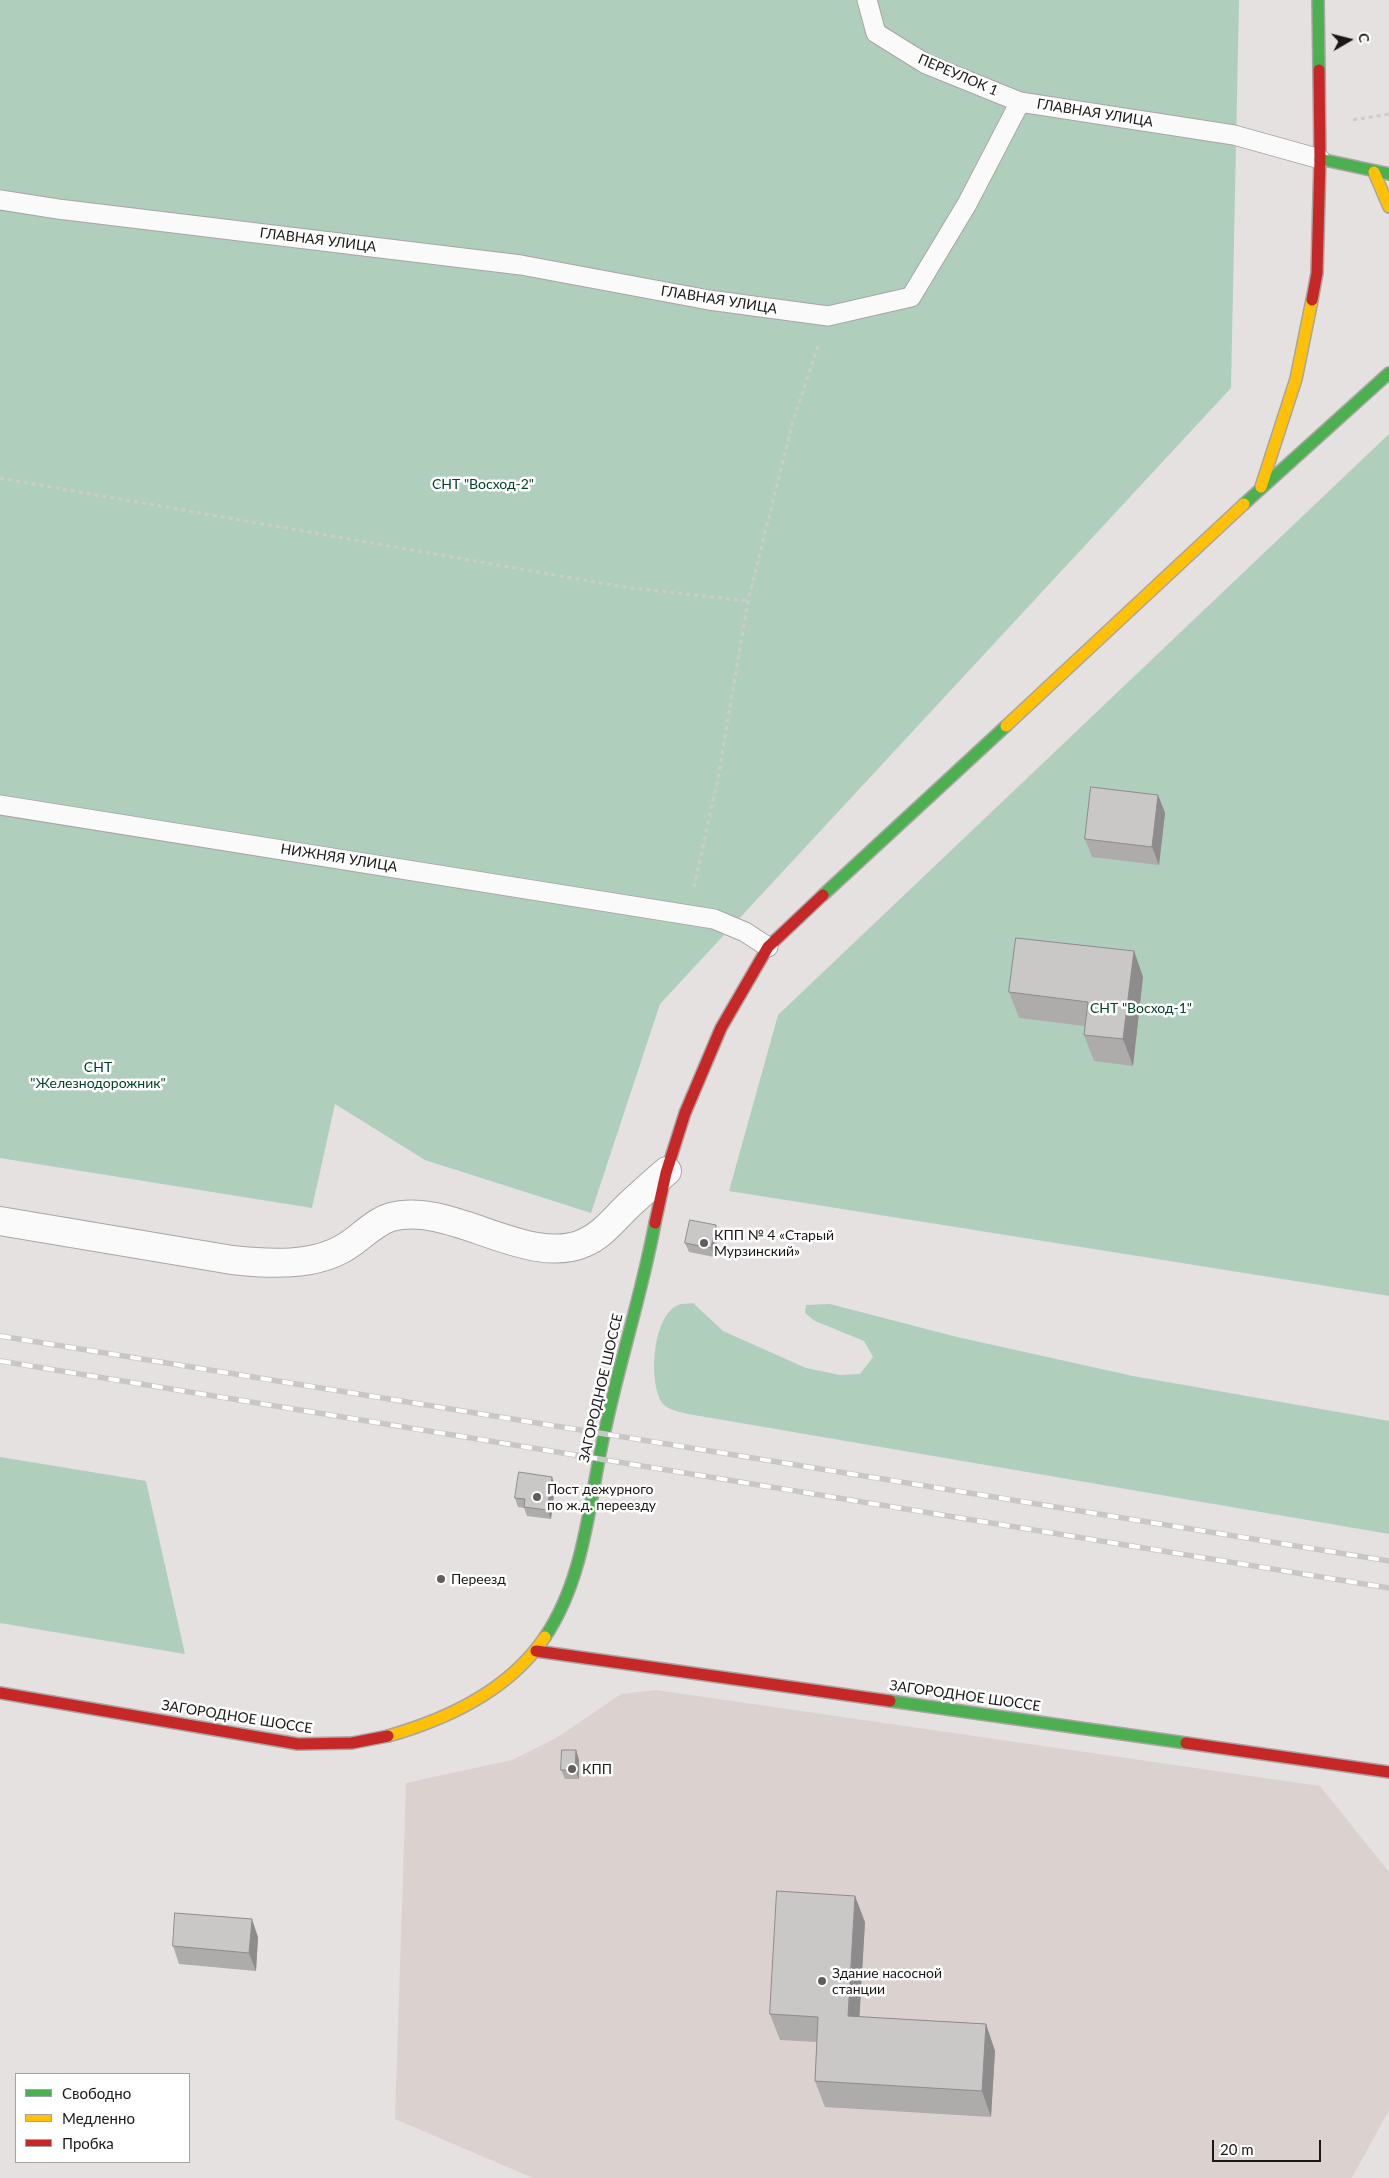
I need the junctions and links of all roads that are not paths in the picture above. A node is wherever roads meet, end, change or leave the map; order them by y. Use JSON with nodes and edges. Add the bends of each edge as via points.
{"nodes":[{"id":1,"x":867,"y":0,"type":"edge"},
{"id":2,"x":1318,"y":0,"type":"edge"},
{"id":3,"x":1020,"y":102,"type":"junction"},
{"id":4,"x":1320,"y":158,"type":"junction"},
{"id":5,"x":1374,"y":172,"type":"junction"},
{"id":6,"x":1389,"y":174,"type":"edge"},
{"id":7,"x":0,"y":200,"type":"edge"},
{"id":8,"x":1389,"y":207,"type":"edge"},
{"id":9,"x":1389,"y":373,"type":"edge"},
{"id":10,"x":1261,"y":488,"type":"junction"},
{"id":11,"x":0,"y":805,"type":"edge"},
{"id":12,"x":768,"y":947,"type":"junction"},
{"id":13,"x":667,"y":1171,"type":"junction"},
{"id":14,"x":0,"y":1221,"type":"edge"},
{"id":15,"x":536,"y":1650,"type":"junction"},
{"id":16,"x":0,"y":1693,"type":"edge"},
{"id":17,"x":1389,"y":1772,"type":"edge"}],
"edges":[{"from":1,"to":3,"type":"lane","name":"ПЕРЕУЛОК 1","via":[[876,33],[926,64]]},
{"from":2,"to":4,"type":"street"},
{"from":3,"to":4,"type":"lane","name":"ГЛАВНАЯ УЛИЦА","via":[[1234,136]]},
{"from":3,"to":7,"type":"lane","name":"ГЛАВНАЯ УЛИЦА","via":[[968,204],[911,297],[828,316],[709,300],[521,265]]},
{"from":4,"to":5,"type":"street"},
{"from":4,"to":10,"type":"street","via":[[1318,273],[1296,379]]},
{"from":5,"to":6,"type":"street"},
{"from":5,"to":8,"type":"street"},
{"from":9,"to":10,"type":"street","name":"ЗАГОРОДНОЕ ШОССЕ"},
{"from":10,"to":12,"type":"street","name":"ЗАГОРОДНОЕ ШОССЕ"},
{"from":11,"to":12,"type":"lane","name":"НИЖНЯЯ УЛИЦА","via":[[678,912],[714,919],[746,932]]},
{"from":12,"to":13,"type":"street","name":"ЗАГОРОДНОЕ ШОССЕ","via":[[742,987],[710,1048]]},
{"from":13,"to":14,"type":"street","via":[[600,1234],[568,1248],[526,1244],[427,1216],[410,1215],[376,1224],[346,1247],[329,1255],[310,1260],[260,1263]]},
{"from":13,"to":15,"type":"street","name":"ЗАГОРОДНОЕ ШОССЕ","via":[[604,1433],[584,1543],[557,1618]]},
{"from":15,"to":16,"type":"street","name":"ЗАГОРОДНОЕ ШОССЕ","via":[[509,1677],[445,1715],[385,1737],[340,1745],[298,1744]]},
{"from":15,"to":17,"type":"street","name":"ЗАГОРОДНОЕ ШОССЕ"}]}
